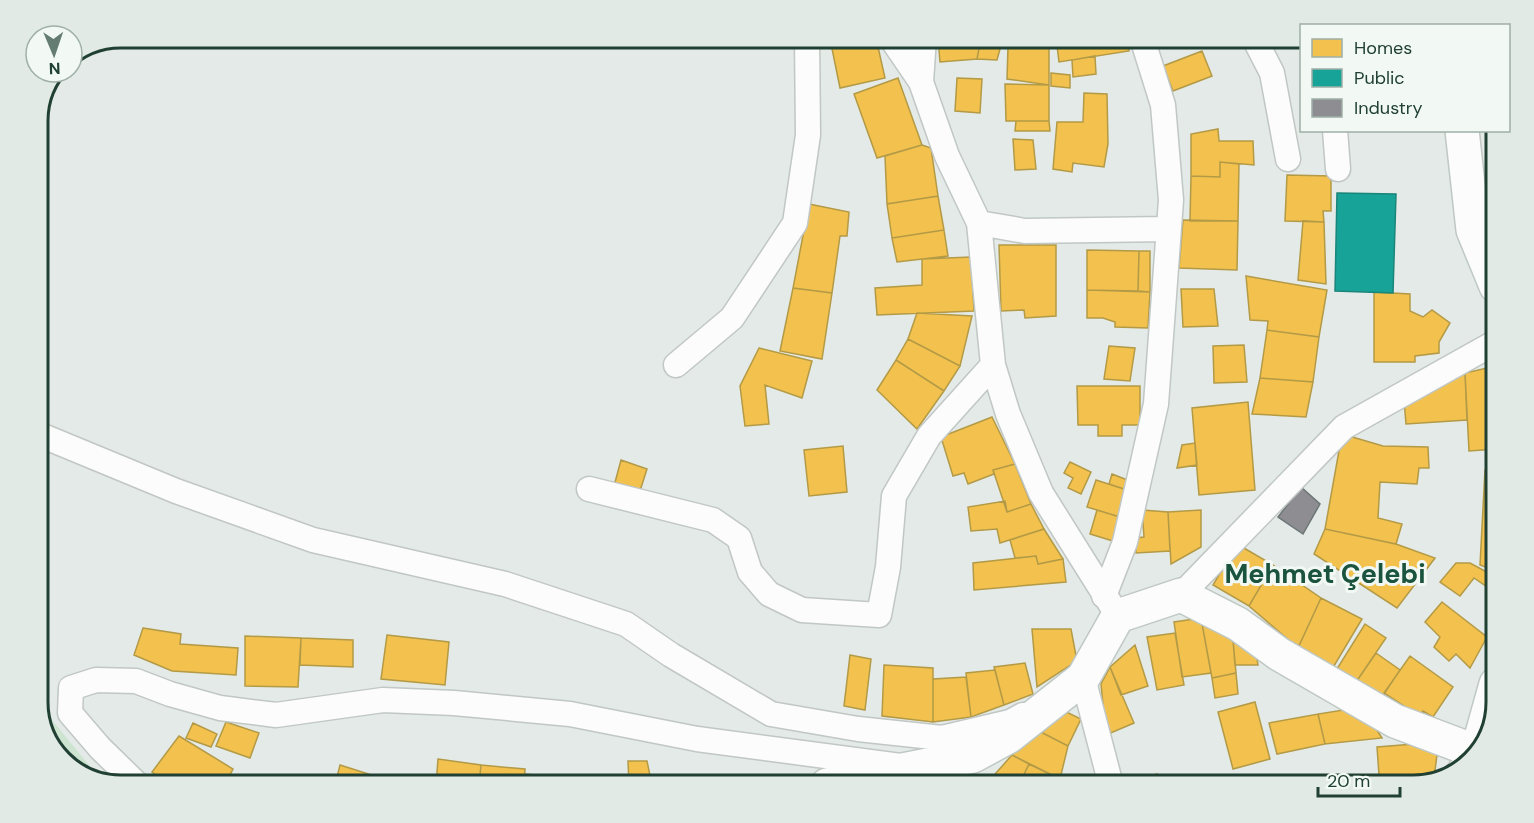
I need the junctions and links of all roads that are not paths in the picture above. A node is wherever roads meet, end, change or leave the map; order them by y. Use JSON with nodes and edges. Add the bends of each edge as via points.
{"nodes":[{"id":1,"x":807,"y":48,"type":"edge"},
{"id":2,"x":898,"y":48,"type":"edge"},
{"id":3,"x":923,"y":48,"type":"edge"},
{"id":4,"x":1145,"y":48,"type":"edge"},
{"id":5,"x":1259,"y":48,"type":"edge"},
{"id":6,"x":921,"y":82,"type":"junction"},
{"id":7,"x":1335,"y":132,"type":"edge"},
{"id":8,"x":1462,"y":132,"type":"edge"},
{"id":9,"x":1288,"y":159,"type":"dead end"},
{"id":10,"x":1338,"y":169,"type":"dead end"},
{"id":11,"x":979,"y":223,"type":"junction"},
{"id":12,"x":1167,"y":229,"type":"junction"},
{"id":13,"x":1486,"y":262,"type":"edge"},
{"id":14,"x":1486,"y":348,"type":"edge"},
{"id":15,"x":676,"y":365,"type":"dead end"},
{"id":16,"x":993,"y":365,"type":"junction"},
{"id":17,"x":48,"y":438,"type":"edge"},
{"id":18,"x":589,"y":489,"type":"dead end"},
{"id":19,"x":1181,"y":595,"type":"junction"},
{"id":20,"x":1111,"y":606,"type":"junction"},
{"id":21,"x":1083,"y":678,"type":"junction"},
{"id":22,"x":1469,"y":749,"type":"edge"},
{"id":23,"x":127,"y":775,"type":"edge"},
{"id":24,"x":903,"y":775,"type":"edge"},
{"id":25,"x":912,"y":775,"type":"edge"},
{"id":26,"x":1108,"y":775,"type":"edge"}],
"edges":[{"from":1,"to":15,"type":"street","via":[[808,135],[795,223],[732,318]]},
{"from":2,"to":6,"type":"street"},
{"from":3,"to":6,"type":"street"},
{"from":4,"to":12,"type":"street","via":[[1163,105],[1170,200]]},
{"from":5,"to":9,"type":"street","via":[[1272,74]]},
{"from":6,"to":11,"type":"street","via":[[947,156]]},
{"from":7,"to":10,"type":"street"},
{"from":8,"to":13,"type":"main road","via":[[1473,230]]},
{"from":11,"to":12,"type":"street","via":[[1025,231]]},
{"from":11,"to":16,"type":"street"},
{"from":12,"to":20,"type":"street","via":[[1156,405]]},
{"from":14,"to":19,"type":"street","via":[[1344,427]]},
{"from":16,"to":18,"type":"street","via":[[929,436],[894,496],[879,615],[802,610],[770,594],[750,572],[739,538],[713,520]]},
{"from":16,"to":20,"type":"street","via":[[1008,414],[1041,493]]},
{"from":17,"to":21,"type":"street","via":[[176,491],[313,540],[505,584],[626,624],[771,714],[942,738],[1010,722]]},
{"from":19,"to":20,"type":"main road"},
{"from":19,"to":22,"type":"main road","via":[[1238,624],[1279,654],[1395,721]]},
{"from":20,"to":21,"type":"main road"},
{"from":21,"to":25,"type":"main road","via":[[1008,737],[973,756]]},
{"from":21,"to":26,"type":"street"},
{"from":23,"to":24,"type":"street","via":[[70,713],[71,688],[96,680],[136,681],[220,708],[276,716],[384,700],[570,714]]}]}
